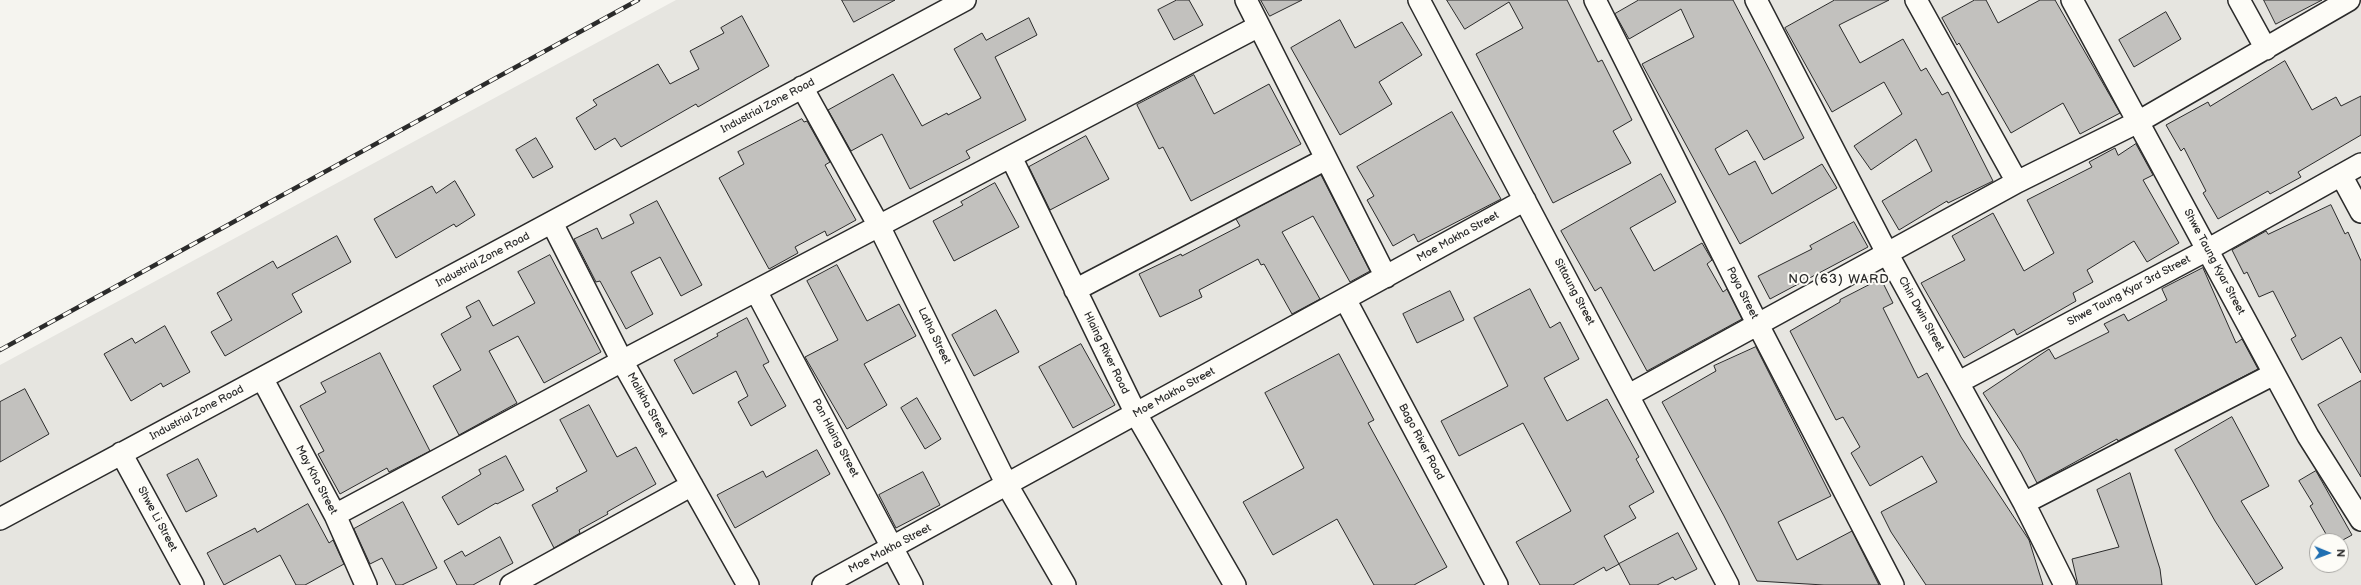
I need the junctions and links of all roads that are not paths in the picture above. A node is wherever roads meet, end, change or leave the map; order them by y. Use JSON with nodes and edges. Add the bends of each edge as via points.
{"nodes":[{"id":1,"x":965,"y":0,"type":"edge"},
{"id":2,"x":1246,"y":0,"type":"edge"},
{"id":3,"x":1418,"y":0,"type":"edge"},
{"id":4,"x":1756,"y":0,"type":"edge"},
{"id":5,"x":1916,"y":0,"type":"edge"},
{"id":6,"x":2072,"y":0,"type":"edge"},
{"id":7,"x":2240,"y":0,"type":"edge"},
{"id":8,"x":2349,"y":0,"type":"edge"},
{"id":9,"x":1598,"y":1,"type":"edge"},
{"id":10,"x":1259,"y":26,"type":"junction"},
{"id":11,"x":2266,"y":49,"type":"junction"},
{"id":12,"x":802,"y":87,"type":"junction"},
{"id":13,"x":2138,"y":122,"type":"junction"},
{"id":14,"x":1011,"y":157,"type":"junction"},
{"id":15,"x":1326,"y":159,"type":"junction"},
{"id":16,"x":2361,"y":164,"type":"edge"},
{"id":17,"x":2341,"y":175,"type":"junction"},
{"id":18,"x":2016,"y":182,"type":"junction"},
{"id":19,"x":1525,"y":200,"type":"junction"},
{"id":20,"x":2361,"y":212,"type":"edge"},
{"id":21,"x":552,"y":223,"type":"junction"},
{"id":22,"x":879,"y":226,"type":"junction"},
{"id":23,"x":2207,"y":250,"type":"junction"},
{"id":24,"x":1887,"y":253,"type":"junction"},
{"id":25,"x":1386,"y":277,"type":"junction"},
{"id":26,"x":1076,"y":290,"type":"junction"},
{"id":27,"x":756,"y":291,"type":"junction"},
{"id":28,"x":1345,"y":299,"type":"junction"},
{"id":29,"x":1758,"y":325,"type":"junction"},
{"id":30,"x":622,"y":361,"type":"junction"},
{"id":31,"x":2274,"y":374,"type":"junction"},
{"id":32,"x":262,"y":378,"type":"junction"},
{"id":33,"x":1959,"y":382,"type":"junction"},
{"id":34,"x":1629,"y":395,"type":"junction"},
{"id":35,"x":1136,"y":414,"type":"junction"},
{"id":36,"x":121,"y":453,"type":"junction"},
{"id":37,"x":1008,"y":484,"type":"junction"},
{"id":38,"x":692,"y":485,"type":"junction"},
{"id":39,"x":2024,"y":503,"type":"junction"},
{"id":40,"x":335,"y":515,"type":"junction"},
{"id":41,"x":0,"y":519,"type":"edge"},
{"id":42,"x":2361,"y":520,"type":"edge"},
{"id":43,"x":893,"y":547,"type":"junction"},
{"id":44,"x":193,"y":585,"type":"edge"},
{"id":45,"x":366,"y":585,"type":"edge"},
{"id":46,"x":511,"y":585,"type":"edge"},
{"id":47,"x":748,"y":585,"type":"edge"},
{"id":48,"x":822,"y":585,"type":"edge"},
{"id":49,"x":912,"y":585,"type":"edge"},
{"id":50,"x":1065,"y":585,"type":"edge"},
{"id":51,"x":1235,"y":585,"type":"edge"},
{"id":52,"x":1497,"y":585,"type":"edge"},
{"id":53,"x":1728,"y":585,"type":"edge"},
{"id":54,"x":1893,"y":585,"type":"edge"},
{"id":55,"x":2065,"y":585,"type":"edge"}],
"edges":[{"from":1,"to":12,"type":"street","name":"Industrial Zone Road"},
{"from":2,"to":10,"type":"street"},
{"from":3,"to":19,"type":"street","name":"Sittaung Street"},
{"from":4,"to":24,"type":"street","name":"Chin Dwin Street"},
{"from":5,"to":18,"type":"street"},
{"from":6,"to":13,"type":"street","name":"Shwe Taung Kyar Street"},
{"from":7,"to":11,"type":"street"},
{"from":8,"to":11,"type":"street"},
{"from":9,"to":29,"type":"street","name":"Paya Street"},
{"from":10,"to":14,"type":"street"},
{"from":10,"to":15,"type":"street"},
{"from":11,"to":13,"type":"street"},
{"from":12,"to":21,"type":"street","name":"Industrial Zone Road"},
{"from":12,"to":22,"type":"street","name":"Latha Street"},
{"from":13,"to":18,"type":"street"},
{"from":13,"to":23,"type":"street","name":"Shwe Taung Kyar Street"},
{"from":14,"to":22,"type":"street"},
{"from":14,"to":26,"type":"street","name":"Hlaing River Road"},
{"from":15,"to":25,"type":"street"},
{"from":15,"to":26,"type":"street"},
{"from":16,"to":17,"type":"street","name":"Shwe Taung Kyar 3rd Street"},
{"from":17,"to":20,"type":"street"},
{"from":17,"to":23,"type":"street","name":"Shwe Taung Kyar 3rd Street"},
{"from":18,"to":24,"type":"street"},
{"from":19,"to":25,"type":"street","name":"Moe Makha Street"},
{"from":19,"to":34,"type":"street","name":"Sittaung Street"},
{"from":21,"to":30,"type":"street","name":"Malikha Street"},
{"from":21,"to":32,"type":"street","name":"Industrial Zone Road"},
{"from":22,"to":27,"type":"street"},
{"from":22,"to":37,"type":"street","name":"Latha Street"},
{"from":23,"to":31,"type":"street","name":"Shwe Taung Kyar Street"},
{"from":23,"to":33,"type":"street","name":"Shwe Taung Kyar 3rd Street"},
{"from":24,"to":29,"type":"street"},
{"from":24,"to":33,"type":"street","name":"Chin Dwin Street"},
{"from":25,"to":28,"type":"street","name":"Moe Makha Street"},
{"from":26,"to":35,"type":"street","name":"Hlaing River Road"},
{"from":27,"to":30,"type":"street"},
{"from":27,"to":43,"type":"street","name":"Pan Hlaing Street"},
{"from":28,"to":35,"type":"street","name":"Moe Makha Street"},
{"from":28,"to":52,"type":"street","name":"Bago River Road"},
{"from":29,"to":34,"type":"street"},
{"from":29,"to":54,"type":"street","name":"Paya Street"},
{"from":30,"to":38,"type":"street","name":"Malikha Street"},
{"from":30,"to":40,"type":"street"},
{"from":31,"to":39,"type":"street"},
{"from":31,"to":42,"type":"street","name":"Shwe Taung Kyar Street","via":[[2308,436]]},
{"from":32,"to":36,"type":"street","name":"Industrial Zone Road"},
{"from":32,"to":40,"type":"street","name":"May Kha Street"},
{"from":33,"to":39,"type":"street","name":"Chin Dwin Street"},
{"from":34,"to":53,"type":"street","name":"Sittaung Street"},
{"from":35,"to":37,"type":"street","name":"Moe Makha Street"},
{"from":35,"to":51,"type":"street","name":"Hlaing River Road"},
{"from":36,"to":41,"type":"street","name":"Industrial Zone Road"},
{"from":36,"to":44,"type":"street","name":"Shwe Li Street"},
{"from":37,"to":43,"type":"street","name":"Moe Makha Street"},
{"from":37,"to":50,"type":"street","name":"Latha Street"},
{"from":38,"to":46,"type":"street"},
{"from":38,"to":47,"type":"street","name":"Malikha Street"},
{"from":39,"to":55,"type":"street","name":"Chin Dwin Street"},
{"from":40,"to":45,"type":"street","name":"May Kha Street"},
{"from":43,"to":48,"type":"street","name":"Moe Makha Street"},
{"from":43,"to":49,"type":"street","name":"Pan Hlaing Street"}]}
